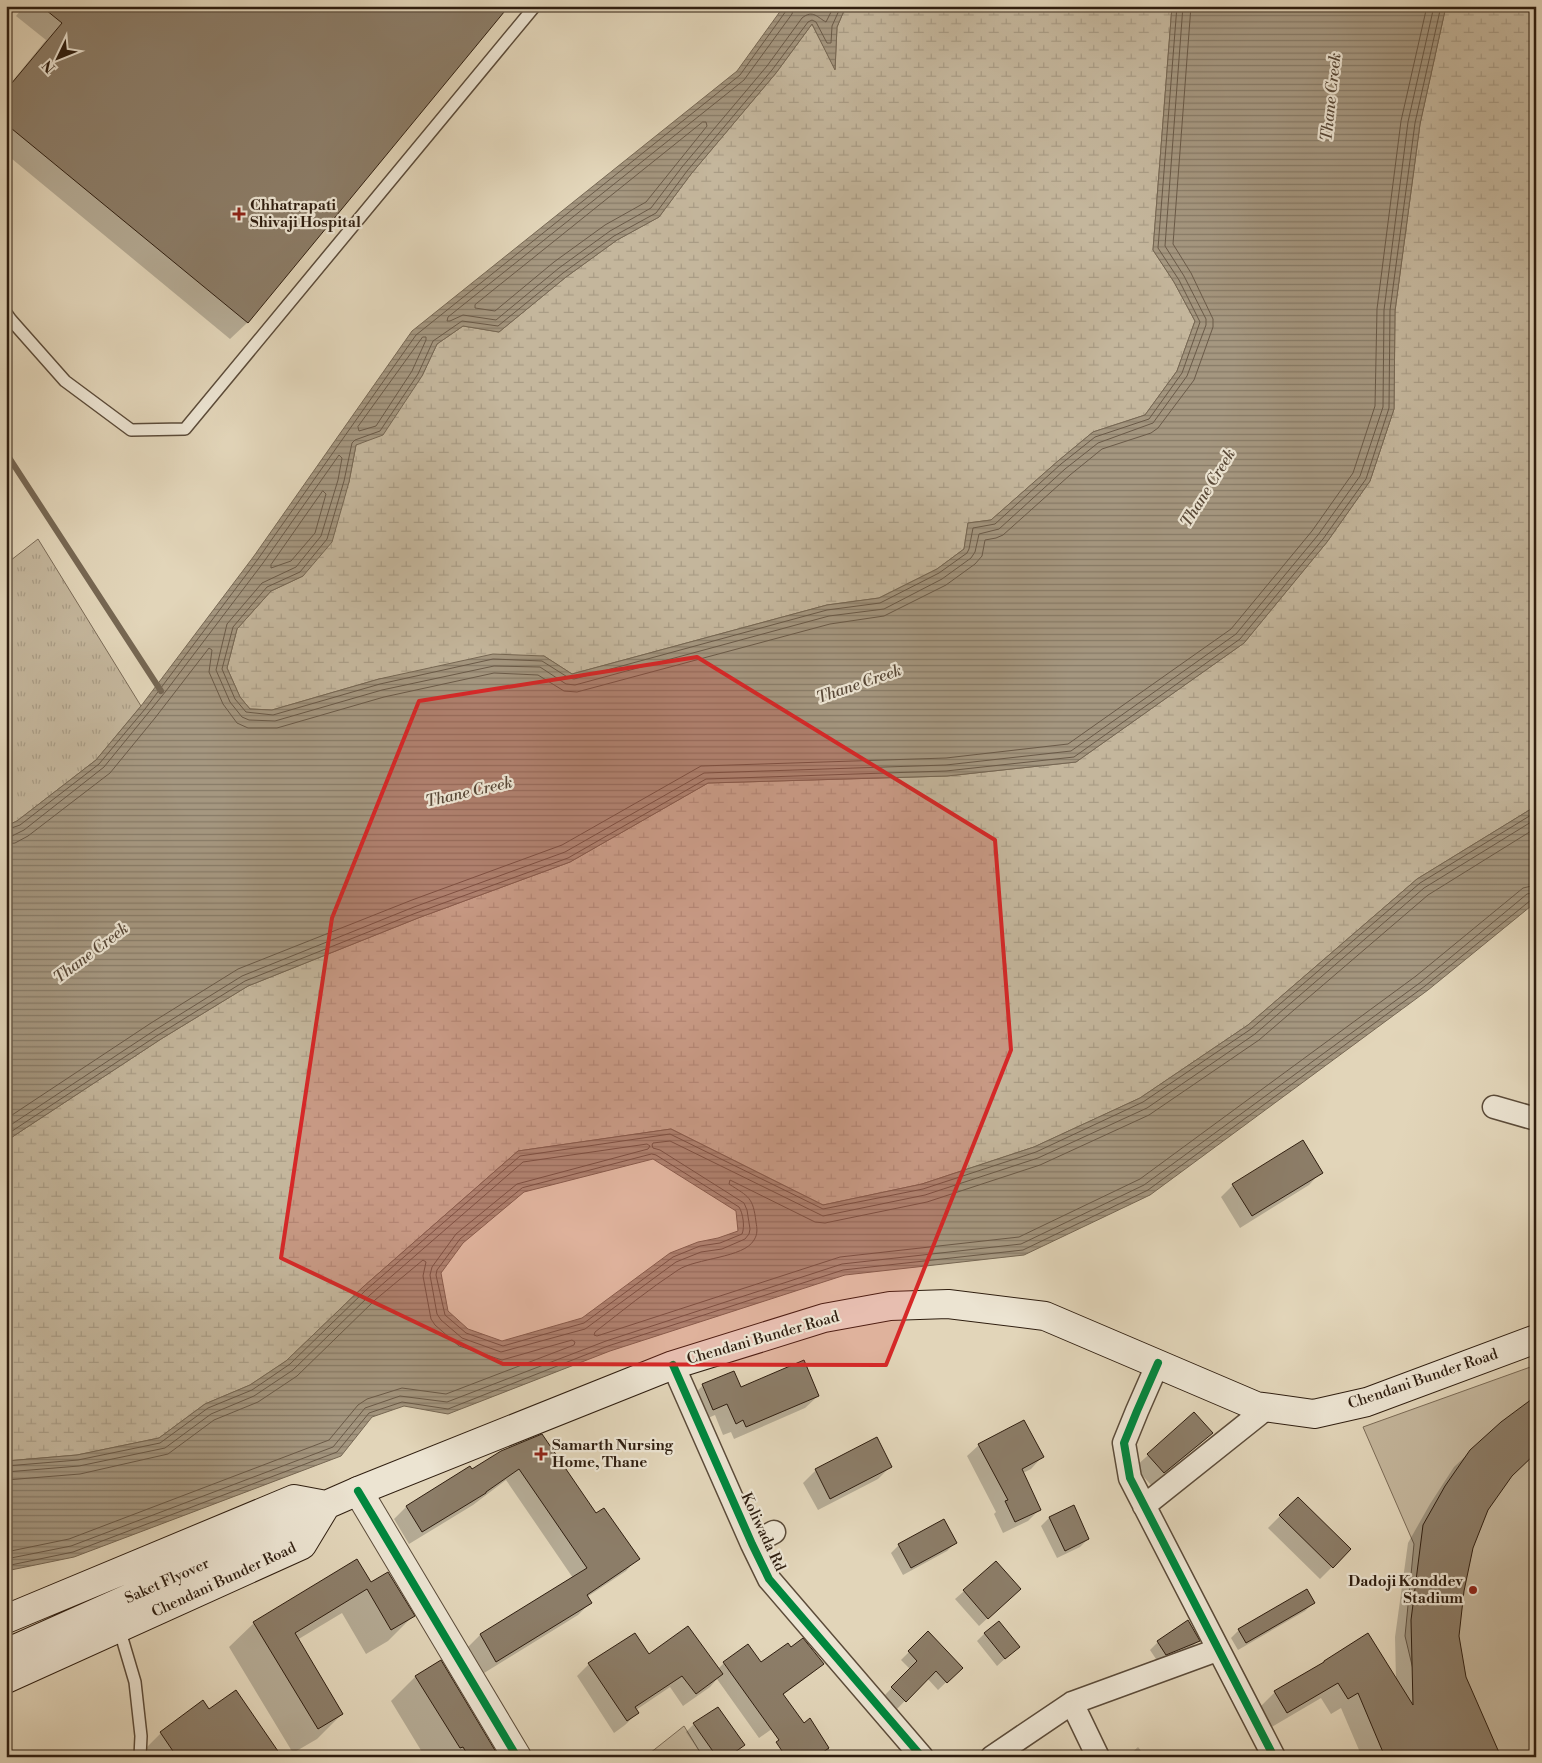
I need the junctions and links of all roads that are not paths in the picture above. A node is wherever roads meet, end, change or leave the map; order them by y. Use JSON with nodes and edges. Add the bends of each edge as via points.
{"nodes":[{"id":1,"x":535,"y":6,"type":"edge"},
{"id":2,"x":6,"y":313,"type":"edge"},
{"id":3,"x":1494,"y":1106,"type":"dead end"},
{"id":4,"x":1536,"y":1119,"type":"edge"},
{"id":5,"x":1536,"y":1339,"type":"edge"},
{"id":6,"x":1158,"y":1363,"type":"junction"},
{"id":7,"x":674,"y":1365,"type":"junction"},
{"id":8,"x":1268,"y":1407,"type":"junction"},
{"id":9,"x":358,"y":1490,"type":"junction"},
{"id":10,"x":326,"y":1505,"type":"junction"},
{"id":11,"x":1144,"y":1506,"type":"junction"},
{"id":12,"x":774,"y":1532,"type":"dead end"},
{"id":13,"x":752,"y":1544,"type":"junction"},
{"id":14,"x":6,"y":1619,"type":"edge"},
{"id":15,"x":119,"y":1628,"type":"junction"},
{"id":16,"x":1217,"y":1650,"type":"junction"},
{"id":17,"x":6,"y":1653,"type":"edge"},
{"id":18,"x":6,"y":1679,"type":"edge"},
{"id":19,"x":1072,"y":1703,"type":"junction"},
{"id":20,"x":140,"y":1757,"type":"edge"},
{"id":21,"x":517,"y":1757,"type":"edge"},
{"id":22,"x":922,"y":1757,"type":"edge"},
{"id":23,"x":992,"y":1757,"type":"edge"},
{"id":24,"x":1098,"y":1757,"type":"edge"},
{"id":25,"x":1274,"y":1757,"type":"edge"}],
"edges":[{"from":1,"to":2,"type":"lane","via":[[185,429],[131,430],[65,382]]},
{"from":3,"to":4,"type":"street"},
{"from":5,"to":8,"type":"main road","name":"Chendani Bunder Road","via":[[1366,1402],[1314,1414]]},
{"from":6,"to":7,"type":"main road","name":"Chendani Bunder Road","via":[[1045,1316],[948,1304],[890,1306],[824,1318]]},
{"from":6,"to":8,"type":"main road","name":"Chendani Bunder Road","via":[[1256,1406]]},
{"from":6,"to":11,"type":"street","via":[[1124,1443],[1130,1478]]},
{"from":7,"to":9,"type":"main road","name":"Chendani Bunder Road"},
{"from":7,"to":13,"type":"street","name":"Koliwada Rd"},
{"from":8,"to":11,"type":"street"},
{"from":9,"to":10,"type":"main road","name":"Chendani Bunder Road"},
{"from":9,"to":21,"type":"main road"},
{"from":10,"to":14,"type":"main road","via":[[294,1499]]},
{"from":10,"to":15,"type":"main road","name":"Chendani Bunder Road","via":[[302,1545]]},
{"from":10,"to":17,"type":"main road","name":"Saket Flyover","via":[[280,1531]]},
{"from":11,"to":16,"type":"street"},
{"from":12,"to":13,"type":"street"},
{"from":13,"to":22,"type":"street","name":"Koliwada Rd","via":[[769,1579]]},
{"from":15,"to":18,"type":"main road","name":"Chendani Bunder Road"},
{"from":15,"to":20,"type":"lane","via":[[135,1682]]},
{"from":16,"to":19,"type":"street"},
{"from":16,"to":25,"type":"street"},
{"from":19,"to":23,"type":"street"},
{"from":19,"to":24,"type":"street"}]}
